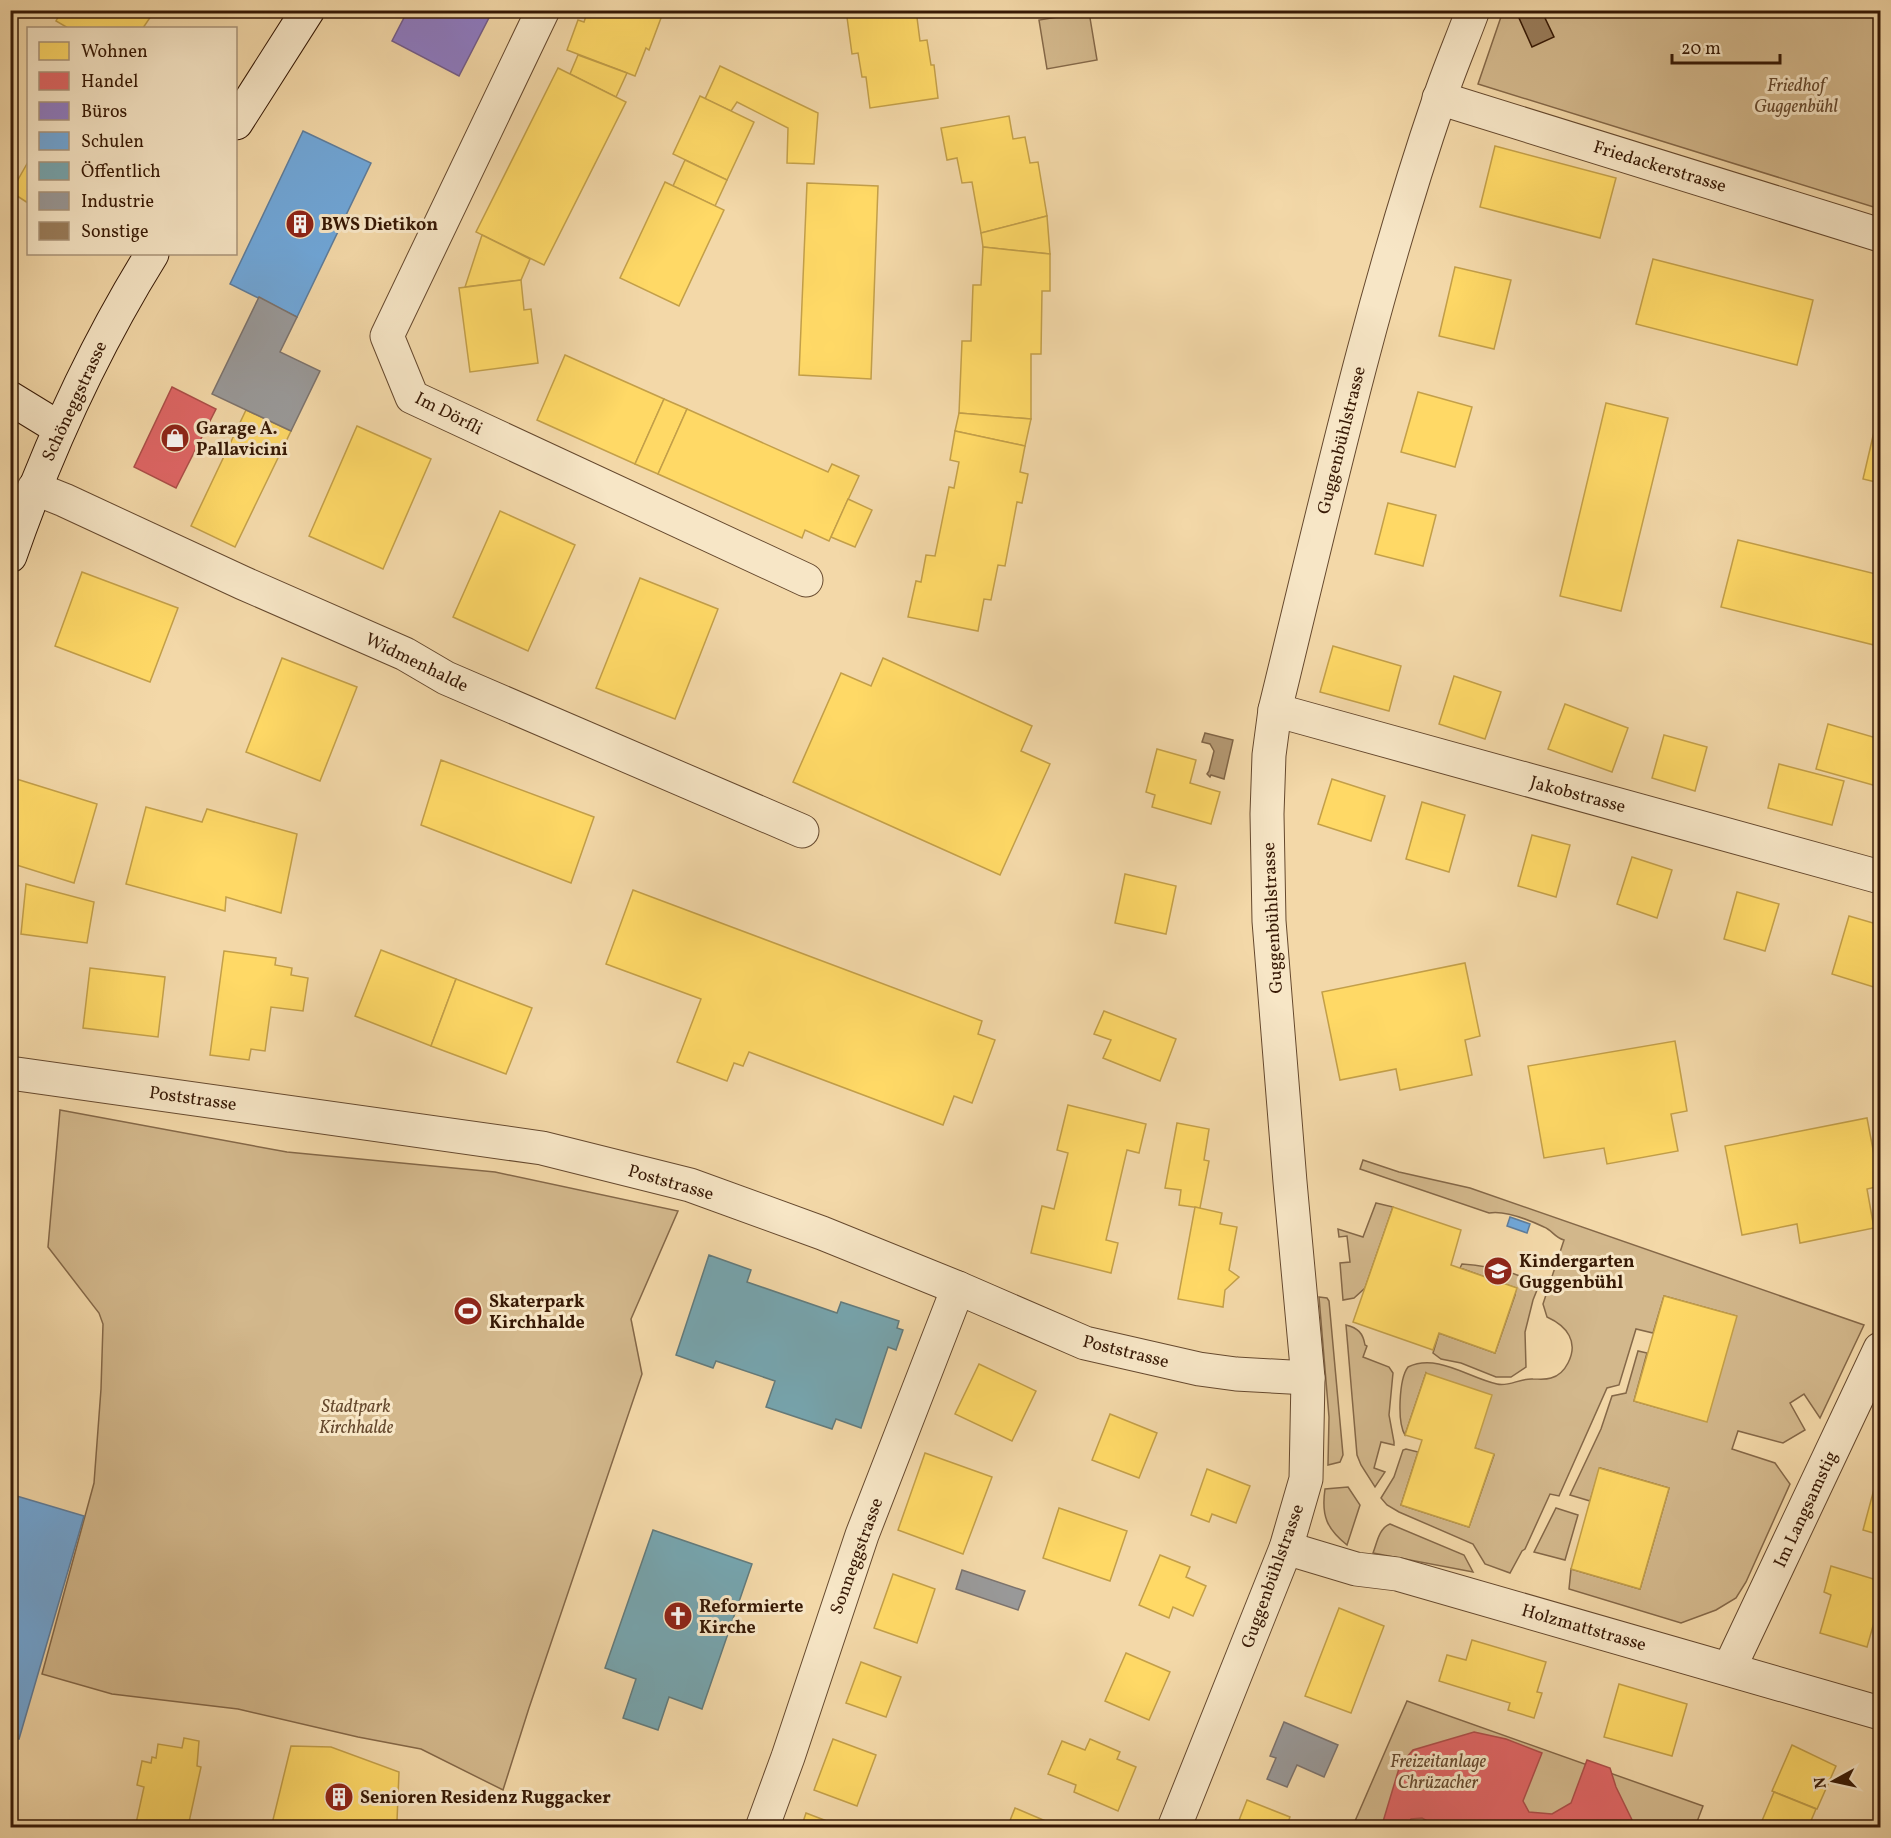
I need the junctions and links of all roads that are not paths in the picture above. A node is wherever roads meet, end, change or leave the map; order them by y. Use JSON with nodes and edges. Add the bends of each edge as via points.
{"nodes":[{"id":1,"x":308,"y":10,"type":"edge"},
{"id":2,"x":543,"y":10,"type":"edge"},
{"id":3,"x":1473,"y":10,"type":"edge"},
{"id":4,"x":1439,"y":98,"type":"junction"},
{"id":5,"x":237,"y":121,"type":"edge"},
{"id":6,"x":1881,"y":234,"type":"edge"},
{"id":7,"x":151,"y":255,"type":"edge"},
{"id":8,"x":10,"y":398,"type":"edge"},
{"id":9,"x":59,"y":428,"type":"junction"},
{"id":10,"x":34,"y":488,"type":"junction"},
{"id":11,"x":10,"y":556,"type":"edge"},
{"id":12,"x":806,"y":580,"type":"dead end"},
{"id":13,"x":1275,"y":710,"type":"junction"},
{"id":14,"x":802,"y":831,"type":"dead end"},
{"id":15,"x":1881,"y":877,"type":"edge"},
{"id":16,"x":10,"y":1073,"type":"edge"},
{"id":17,"x":958,"y":1288,"type":"junction"},
{"id":18,"x":1881,"y":1349,"type":"edge"},
{"id":19,"x":1308,"y":1378,"type":"junction"},
{"id":20,"x":1286,"y":1548,"type":"junction"},
{"id":21,"x":1729,"y":1669,"type":"junction"},
{"id":22,"x":1881,"y":1713,"type":"edge"},
{"id":23,"x":762,"y":1827,"type":"edge"},
{"id":24,"x":1174,"y":1827,"type":"edge"}],
"edges":[{"from":1,"to":5,"type":"street"},
{"from":2,"to":12,"type":"street","name":"Im Dörfli","via":[[387,336],[412,397]]},
{"from":3,"to":4,"type":"street","name":"Guggenbühlstrasse"},
{"from":4,"to":6,"type":"street","name":"Friedackerstrasse"},
{"from":4,"to":13,"type":"street","name":"Guggenbühlstrasse","via":[[1393,244]]},
{"from":7,"to":9,"type":"street","name":"Schöneggstrasse","via":[[82,378]]},
{"from":8,"to":9,"type":"street"},
{"from":9,"to":10,"type":"street","name":"Schöneggstrasse"},
{"from":10,"to":11,"type":"street","name":"Schöneggstrasse"},
{"from":10,"to":14,"type":"street","name":"Widmenhalde","via":[[405,654],[446,678]]},
{"from":13,"to":15,"type":"street","name":"Jakobstrasse"},
{"from":13,"to":19,"type":"street","name":"Guggenbühlstrasse","via":[[1267,814],[1269,921]]},
{"from":16,"to":17,"type":"street","name":"Poststrasse","via":[[542,1148],[690,1185]]},
{"from":17,"to":19,"type":"street","name":"Poststrasse","via":[[1085,1342],[1199,1369]]},
{"from":17,"to":23,"type":"street","name":"Sonneggstrasse","via":[[862,1535]]},
{"from":18,"to":21,"type":"street","name":"Im Langsamstig"},
{"from":19,"to":20,"type":"street","name":"Guggenbühlstrasse","via":[[1306,1479]]},
{"from":20,"to":21,"type":"street","name":"Holzmattstrasse","via":[[1356,1569],[1397,1574]]},
{"from":20,"to":24,"type":"street","name":"Guggenbühlstrasse"},
{"from":21,"to":22,"type":"street","name":"Holzmattstrasse"}]}
